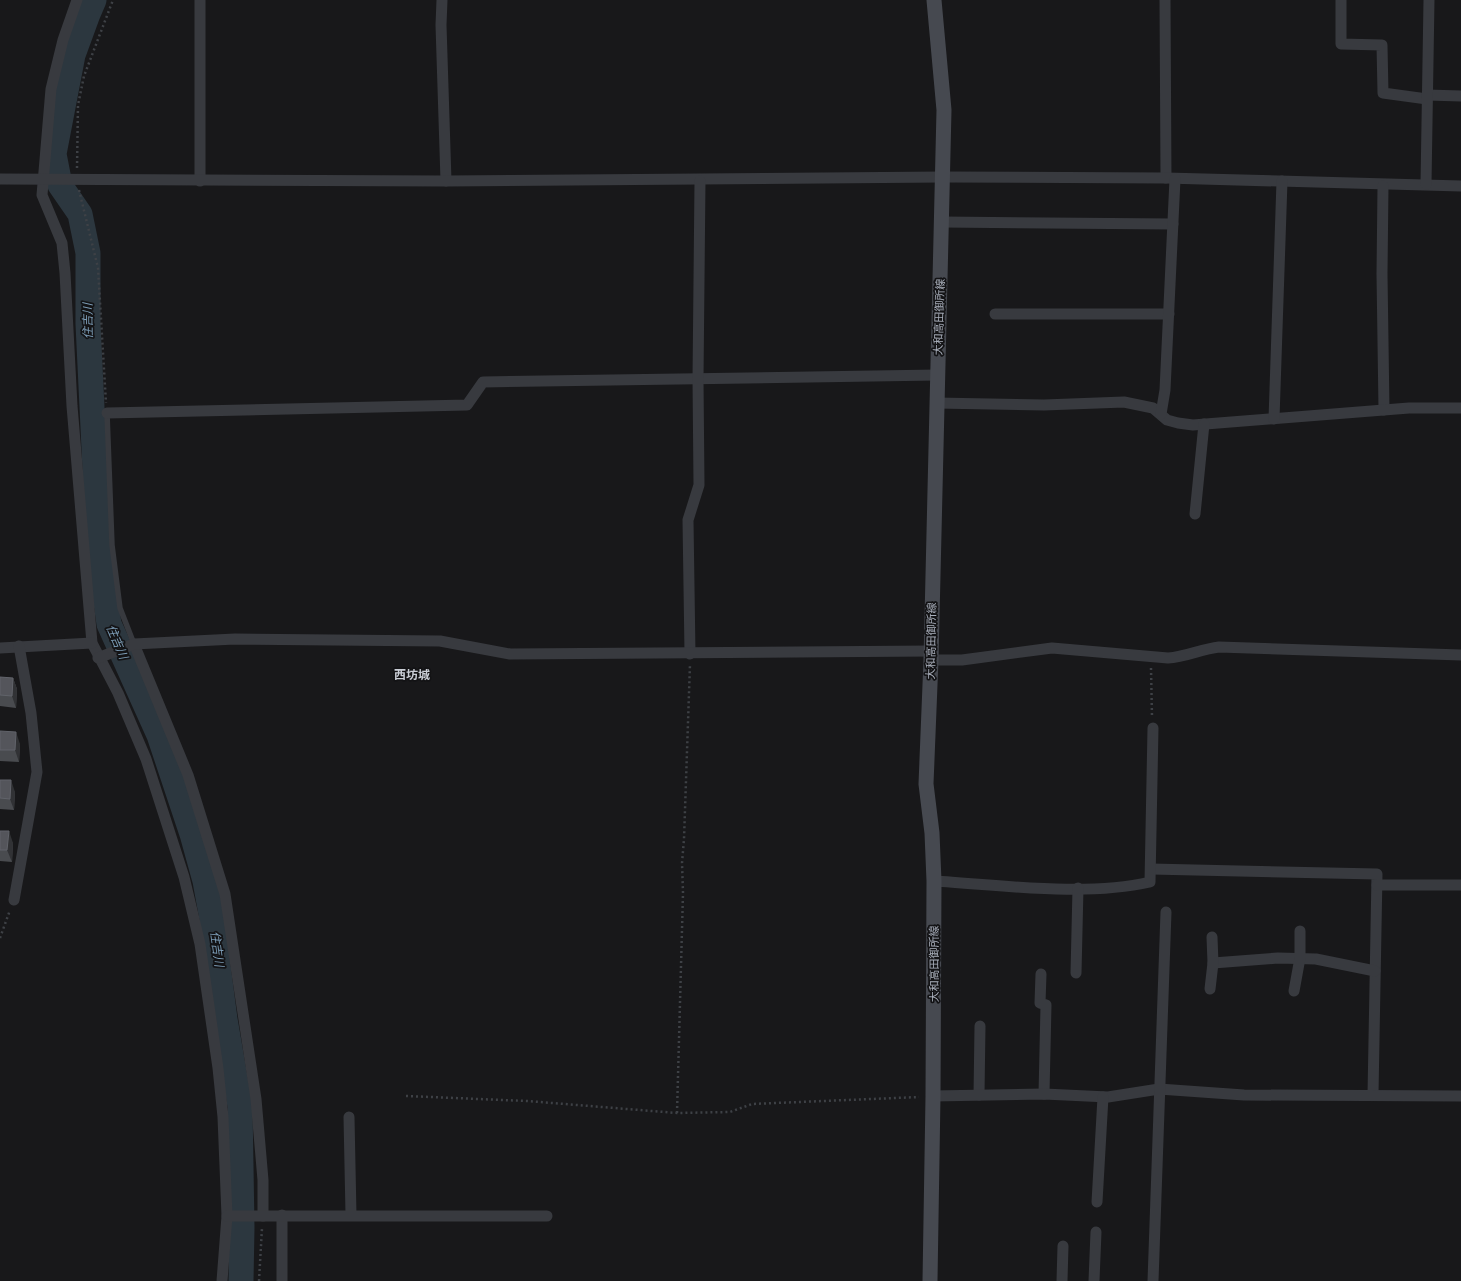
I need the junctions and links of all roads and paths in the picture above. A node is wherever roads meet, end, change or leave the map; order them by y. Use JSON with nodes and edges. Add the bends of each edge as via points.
{"nodes":[{"id":1,"x":76,"y":0,"type":"edge"},
{"id":2,"x":113,"y":0,"type":"edge"},
{"id":3,"x":200,"y":0,"type":"edge"},
{"id":4,"x":442,"y":0,"type":"edge"},
{"id":5,"x":934,"y":0,"type":"edge"},
{"id":6,"x":1165,"y":0,"type":"edge"},
{"id":7,"x":1341,"y":0,"type":"edge"},
{"id":8,"x":1429,"y":0,"type":"edge"},
{"id":9,"x":1461,"y":96,"type":"edge"},
{"id":10,"x":1427,"y":97,"type":"junction"},
{"id":11,"x":943,"y":177,"type":"junction"},
{"id":12,"x":1171,"y":178,"type":"junction"},
{"id":13,"x":0,"y":179,"type":"edge"},
{"id":14,"x":43,"y":179,"type":"junction"},
{"id":15,"x":76,"y":181,"type":"junction"},
{"id":16,"x":200,"y":181,"type":"junction"},
{"id":17,"x":446,"y":181,"type":"junction"},
{"id":18,"x":700,"y":181,"type":"junction"},
{"id":19,"x":1282,"y":181,"type":"junction"},
{"id":20,"x":1426,"y":184,"type":"junction"},
{"id":21,"x":1383,"y":186,"type":"junction"},
{"id":22,"x":1461,"y":186,"type":"edge"},
{"id":23,"x":942,"y":222,"type":"junction"},
{"id":24,"x":1173,"y":224,"type":"junction"},
{"id":25,"x":995,"y":314,"type":"dead end"},
{"id":26,"x":1169,"y":314,"type":"junction"},
{"id":27,"x":937,"y":376,"type":"junction"},
{"id":28,"x":698,"y":379,"type":"junction"},
{"id":29,"x":936,"y":403,"type":"junction"},
{"id":30,"x":1461,"y":408,"type":"edge"},
{"id":31,"x":1384,"y":410,"type":"junction"},
{"id":32,"x":106,"y":413,"type":"junction"},
{"id":33,"x":1161,"y":414,"type":"junction"},
{"id":34,"x":1274,"y":419,"type":"junction"},
{"id":35,"x":1204,"y":424,"type":"junction"},
{"id":36,"x":1195,"y":514,"type":"dead end"},
{"id":37,"x":92,"y":643,"type":"junction"},
{"id":38,"x":134,"y":644,"type":"junction"},
{"id":39,"x":19,"y":646,"type":"junction"},
{"id":40,"x":0,"y":648,"type":"edge"},
{"id":41,"x":690,"y":654,"type":"junction"},
{"id":42,"x":1461,"y":655,"type":"edge"},
{"id":43,"x":931,"y":656,"type":"junction"},
{"id":44,"x":1151,"y":657,"type":"junction"},
{"id":45,"x":98,"y":658,"type":"junction"},
{"id":46,"x":1153,"y":728,"type":"joint"},
{"id":47,"x":1151,"y":869,"type":"junction"},
{"id":48,"x":934,"y":881,"type":"junction"},
{"id":49,"x":1376,"y":885,"type":"junction"},
{"id":50,"x":1461,"y":885,"type":"edge"},
{"id":51,"x":1078,"y":888,"type":"junction"},
{"id":52,"x":14,"y":900,"type":"joint"},
{"id":53,"x":1166,"y":912,"type":"dead end"},
{"id":54,"x":1300,"y":931,"type":"dead end"},
{"id":55,"x":1212,"y":937,"type":"dead end"},
{"id":56,"x":0,"y":938,"type":"edge"},
{"id":57,"x":1300,"y":958,"type":"junction"},
{"id":58,"x":1213,"y":963,"type":"junction"},
{"id":59,"x":1375,"y":971,"type":"junction"},
{"id":60,"x":1076,"y":972,"type":"dead end"},
{"id":61,"x":1041,"y":974,"type":"dead end"},
{"id":62,"x":1210,"y":989,"type":"dead end"},
{"id":63,"x":1294,"y":991,"type":"dead end"},
{"id":64,"x":980,"y":1026,"type":"dead end"},
{"id":65,"x":1159,"y":1089,"type":"junction"},
{"id":66,"x":1044,"y":1094,"type":"junction"},
{"id":67,"x":979,"y":1095,"type":"junction"},
{"id":68,"x":1373,"y":1095,"type":"junction"},
{"id":69,"x":406,"y":1096,"type":"dead end"},
{"id":70,"x":933,"y":1096,"type":"junction"},
{"id":71,"x":1461,"y":1096,"type":"edge"},
{"id":72,"x":1103,"y":1097,"type":"junction"},
{"id":73,"x":676,"y":1113,"type":"junction"},
{"id":74,"x":349,"y":1117,"type":"dead end"},
{"id":75,"x":1097,"y":1202,"type":"dead end"},
{"id":76,"x":282,"y":1215,"type":"junction"},
{"id":77,"x":352,"y":1215,"type":"junction"},
{"id":78,"x":228,"y":1216,"type":"junction"},
{"id":79,"x":263,"y":1216,"type":"junction"},
{"id":80,"x":547,"y":1216,"type":"dead end"},
{"id":81,"x":1096,"y":1232,"type":"dead end"},
{"id":82,"x":1063,"y":1246,"type":"dead end"},
{"id":83,"x":222,"y":1281,"type":"edge"},
{"id":84,"x":259,"y":1281,"type":"edge"},
{"id":85,"x":282,"y":1281,"type":"edge"},
{"id":86,"x":930,"y":1281,"type":"edge"},
{"id":87,"x":1062,"y":1281,"type":"edge"},
{"id":88,"x":1094,"y":1281,"type":"edge"},
{"id":89,"x":1153,"y":1281,"type":"edge"}],
"edges":[{"from":1,"to":14,"type":"street","via":[[51,89]]},
{"from":2,"to":15,"type":"path","via":[[84,76],[78,105]]},
{"from":3,"to":16,"type":"street"},
{"from":4,"to":17,"type":"street"},
{"from":5,"to":11,"type":"main road","name":"大和高田御所線","via":[[943,103]]},
{"from":6,"to":12,"type":"street"},
{"from":7,"to":10,"type":"street","via":[[1341,44],[1382,45],[1383,93]]},
{"from":8,"to":10,"type":"street"},
{"from":9,"to":10,"type":"street"},
{"from":10,"to":20,"type":"street"},
{"from":11,"to":12,"type":"street"},
{"from":11,"to":18,"type":"street"},
{"from":11,"to":23,"type":"main road","name":"大和高田御所線"},
{"from":12,"to":19,"type":"street"},
{"from":12,"to":24,"type":"street"},
{"from":13,"to":14,"type":"street"},
{"from":14,"to":15,"type":"street"},
{"from":14,"to":37,"type":"street","via":[[42,195],[62,243],[72,406]]},
{"from":15,"to":16,"type":"street"},
{"from":15,"to":32,"type":"path","via":[[98,268]]},
{"from":16,"to":17,"type":"street"},
{"from":17,"to":18,"type":"street"},
{"from":18,"to":28,"type":"street"},
{"from":19,"to":21,"type":"street"},
{"from":19,"to":34,"type":"street"},
{"from":20,"to":21,"type":"street"},
{"from":20,"to":22,"type":"street"},
{"from":21,"to":31,"type":"street"},
{"from":23,"to":24,"type":"street"},
{"from":23,"to":27,"type":"main road","name":"大和高田御所線"},
{"from":24,"to":26,"type":"street"},
{"from":25,"to":26,"type":"street"},
{"from":26,"to":33,"type":"street","via":[[1165,390]]},
{"from":27,"to":28,"type":"street"},
{"from":27,"to":29,"type":"main road","name":"大和高田御所線"},
{"from":28,"to":32,"type":"street","via":[[483,382],[467,404]]},
{"from":28,"to":41,"type":"street","via":[[699,485],[688,520]]},
{"from":29,"to":33,"type":"street","via":[[1044,405],[1124,402],[1153,408]]},
{"from":29,"to":43,"type":"main road","name":"大和高田御所線"},
{"from":30,"to":31,"type":"street"},
{"from":31,"to":34,"type":"street"},
{"from":32,"to":38,"type":"lane","via":[[112,545],[120,608]]},
{"from":33,"to":35,"type":"street","via":[[1178,424]]},
{"from":34,"to":35,"type":"street"},
{"from":35,"to":36,"type":"street"},
{"from":37,"to":39,"type":"street"},
{"from":37,"to":45,"type":"street"},
{"from":38,"to":41,"type":"street","via":[[235,639],[440,641],[510,654]]},
{"from":38,"to":45,"type":"street"},
{"from":38,"to":79,"type":"street","via":[[188,775],[225,894],[256,1100],[263,1180]]},
{"from":39,"to":40,"type":"street"},
{"from":39,"to":52,"type":"street","via":[[31,713],[37,772]]},
{"from":41,"to":43,"type":"street"},
{"from":41,"to":73,"type":"path"},
{"from":42,"to":44,"type":"street","via":[[1219,647],[1204,648],[1181,657]]},
{"from":43,"to":44,"type":"street","via":[[962,660],[1052,648]]},
{"from":43,"to":48,"type":"main road","name":"大和高田御所線","via":[[926,784]]},
{"from":44,"to":46,"type":"path"},
{"from":45,"to":78,"type":"street","via":[[118,693],[146,759],[187,892],[200,944],[218,1068]]},
{"from":46,"to":47,"type":"street"},
{"from":47,"to":49,"type":"street","via":[[1377,874]]},
{"from":47,"to":51,"type":"street","via":[[1150,882],[1109,888]]},
{"from":48,"to":51,"type":"street"},
{"from":48,"to":70,"type":"main road","name":"大和高田御所線"},
{"from":49,"to":50,"type":"street"},
{"from":49,"to":59,"type":"street"},
{"from":51,"to":60,"type":"street"},
{"from":52,"to":56,"type":"path"},
{"from":53,"to":65,"type":"street"},
{"from":54,"to":57,"type":"street"},
{"from":55,"to":58,"type":"street"},
{"from":57,"to":58,"type":"street"},
{"from":57,"to":59,"type":"street"},
{"from":57,"to":63,"type":"street"},
{"from":58,"to":62,"type":"street"},
{"from":59,"to":68,"type":"street"},
{"from":61,"to":66,"type":"street","via":[[1040,1003],[1046,1005]]},
{"from":64,"to":67,"type":"street"},
{"from":65,"to":68,"type":"street","via":[[1244,1095]]},
{"from":65,"to":72,"type":"street"},
{"from":65,"to":89,"type":"street"},
{"from":66,"to":67,"type":"street"},
{"from":66,"to":72,"type":"street"},
{"from":67,"to":70,"type":"street"},
{"from":68,"to":71,"type":"street"},
{"from":69,"to":73,"type":"path","via":[[527,1101]]},
{"from":70,"to":73,"type":"path","via":[[752,1104],[730,1112]]},
{"from":70,"to":86,"type":"main road","name":"大和高田御所線"},
{"from":72,"to":75,"type":"street"},
{"from":74,"to":77,"type":"street"},
{"from":76,"to":77,"type":"street"},
{"from":76,"to":79,"type":"street"},
{"from":76,"to":85,"type":"street"},
{"from":77,"to":80,"type":"street"},
{"from":78,"to":79,"type":"street"},
{"from":78,"to":83,"type":"street"},
{"from":79,"to":84,"type":"path"},
{"from":81,"to":88,"type":"street"},
{"from":82,"to":87,"type":"street"}]}
